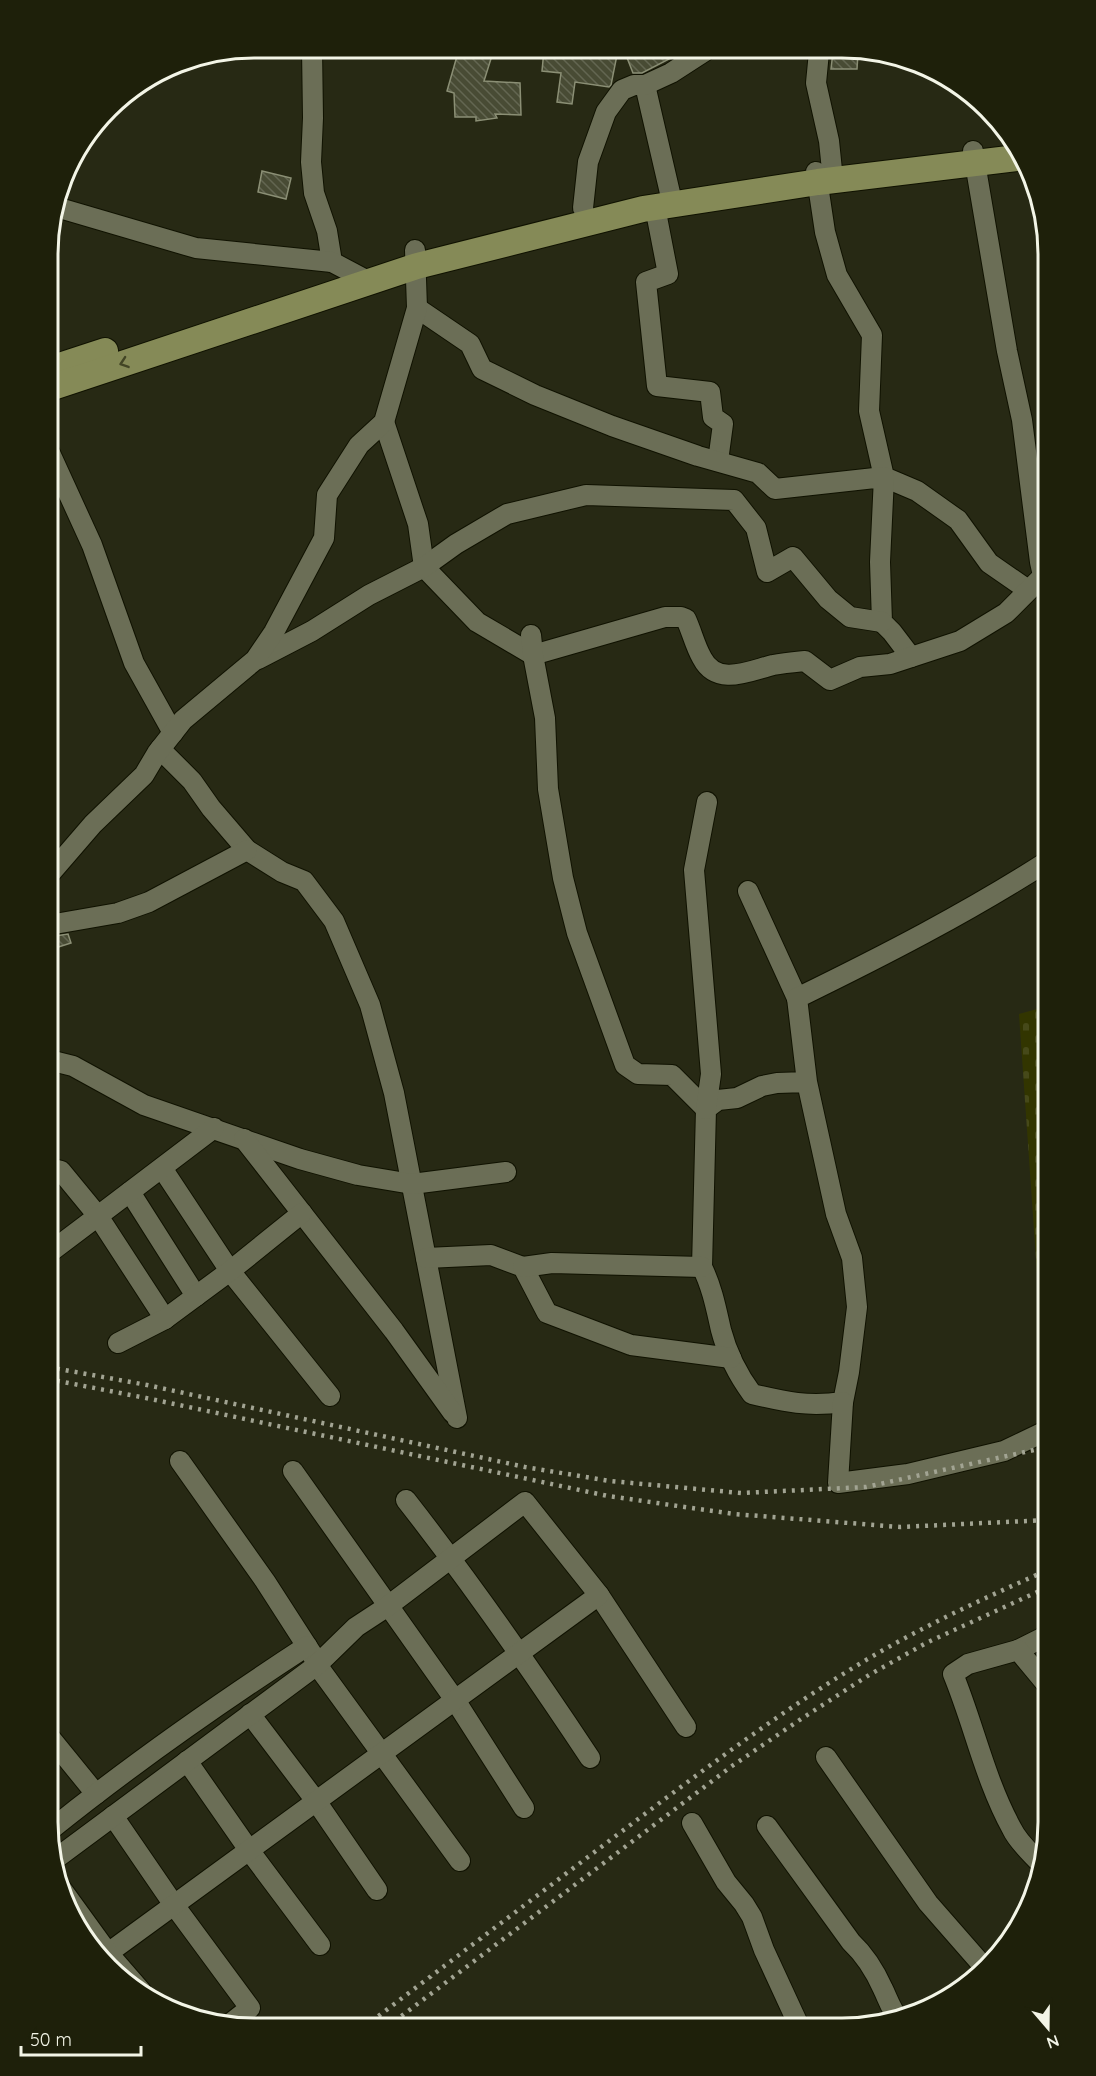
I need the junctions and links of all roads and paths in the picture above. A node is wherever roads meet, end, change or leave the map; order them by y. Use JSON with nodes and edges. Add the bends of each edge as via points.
{"nodes":[{"id":1,"x":694,"y":58,"type":"edge"},
{"id":2,"x":818,"y":58,"type":"edge"},
{"id":3,"x":312,"y":59,"type":"edge"},
{"id":4,"x":645,"y":85,"type":"junction"},
{"id":5,"x":1006,"y":148,"type":"edge"},
{"id":6,"x":974,"y":157,"type":"junction"},
{"id":7,"x":1011,"y":158,"type":"edge"},
{"id":8,"x":825,"y":176,"type":"junction"},
{"id":9,"x":662,"y":200,"type":"junction"},
{"id":10,"x":583,"y":208,"type":"junction"},
{"id":11,"x":64,"y":209,"type":"edge"},
{"id":12,"x":416,"y":258,"type":"junction"},
{"id":13,"x":350,"y":272,"type":"junction"},
{"id":14,"x":417,"y":308,"type":"junction"},
{"id":15,"x":58,"y":366,"type":"edge"},
{"id":16,"x":58,"y":385,"type":"edge"},
{"id":17,"x":384,"y":422,"type":"junction"},
{"id":18,"x":718,"y":461,"type":"junction"},
{"id":19,"x":58,"y":469,"type":"edge"},
{"id":20,"x":884,"y":477,"type":"junction"},
{"id":21,"x":1038,"y":513,"type":"edge"},
{"id":22,"x":424,"y":567,"type":"junction"},
{"id":23,"x":1038,"y":581,"type":"edge"},
{"id":24,"x":1028,"y":590,"type":"junction"},
{"id":25,"x":882,"y":622,"type":"junction"},
{"id":26,"x":531,"y":635,"type":"dead end"},
{"id":27,"x":533,"y":655,"type":"junction"},
{"id":28,"x":911,"y":657,"type":"junction"},
{"id":29,"x":255,"y":660,"type":"junction"},
{"id":30,"x":173,"y":733,"type":"junction"},
{"id":31,"x":160,"y":749,"type":"junction"},
{"id":32,"x":707,"y":802,"type":"dead end"},
{"id":33,"x":247,"y":850,"type":"junction"},
{"id":34,"x":58,"y":865,"type":"edge"},
{"id":35,"x":1038,"y":868,"type":"edge"},
{"id":36,"x":748,"y":891,"type":"dead end"},
{"id":37,"x":58,"y":923,"type":"edge"},
{"id":38,"x":797,"y":998,"type":"junction"},
{"id":39,"x":58,"y":1062,"type":"edge"},
{"id":40,"x":807,"y":1082,"type":"junction"},
{"id":41,"x":706,"y":1109,"type":"junction"},
{"id":42,"x":214,"y":1128,"type":"junction"},
{"id":43,"x":243,"y":1138,"type":"junction"},
{"id":44,"x":162,"y":1168,"type":"junction"},
{"id":45,"x":58,"y":1170,"type":"edge"},
{"id":46,"x":506,"y":1172,"type":"dead end"},
{"id":47,"x":412,"y":1184,"type":"junction"},
{"id":48,"x":130,"y":1192,"type":"junction"},
{"id":49,"x":302,"y":1213,"type":"junction"},
{"id":50,"x":98,"y":1216,"type":"junction"},
{"id":51,"x":58,"y":1246,"type":"edge"},
{"id":52,"x":426,"y":1258,"type":"junction"},
{"id":53,"x":702,"y":1267,"type":"junction"},
{"id":54,"x":523,"y":1268,"type":"junction"},
{"id":55,"x":230,"y":1271,"type":"junction"},
{"id":56,"x":196,"y":1296,"type":"junction"},
{"id":57,"x":165,"y":1319,"type":"junction"},
{"id":58,"x":118,"y":1343,"type":"dead end"},
{"id":59,"x":731,"y":1358,"type":"junction"},
{"id":60,"x":330,"y":1396,"type":"dead end"},
{"id":61,"x":843,"y":1402,"type":"junction"},
{"id":62,"x":1037,"y":1435,"type":"edge"},
{"id":63,"x":180,"y":1461,"type":"dead end"},
{"id":64,"x":293,"y":1471,"type":"dead end"},
{"id":65,"x":406,"y":1500,"type":"dead end"},
{"id":66,"x":451,"y":1558,"type":"junction"},
{"id":67,"x":599,"y":1595,"type":"junction"},
{"id":68,"x":388,"y":1606,"type":"junction"},
{"id":69,"x":1037,"y":1640,"type":"edge"},
{"id":70,"x":1018,"y":1650,"type":"junction"},
{"id":71,"x":520,"y":1653,"type":"junction"},
{"id":72,"x":312,"y":1655,"type":"junction"},
{"id":73,"x":1037,"y":1673,"type":"edge"},
{"id":74,"x":455,"y":1700,"type":"junction"},
{"id":75,"x":250,"y":1714,"type":"junction"},
{"id":76,"x":686,"y":1727,"type":"dead end"},
{"id":77,"x":58,"y":1747,"type":"edge"},
{"id":78,"x":381,"y":1754,"type":"junction"},
{"id":79,"x":826,"y":1757,"type":"dead end"},
{"id":80,"x":590,"y":1758,"type":"dead end"},
{"id":81,"x":187,"y":1761,"type":"junction"},
{"id":82,"x":96,"y":1794,"type":"junction"},
{"id":83,"x":316,"y":1801,"type":"junction"},
{"id":84,"x":524,"y":1809,"type":"dead end"},
{"id":85,"x":113,"y":1816,"type":"junction"},
{"id":86,"x":692,"y":1823,"type":"dead end"},
{"id":87,"x":58,"y":1824,"type":"edge"},
{"id":88,"x":767,"y":1826,"type":"dead end"},
{"id":89,"x":60,"y":1841,"type":"edge"},
{"id":90,"x":249,"y":1850,"type":"junction"},
{"id":91,"x":61,"y":1855,"type":"edge"},
{"id":92,"x":1034,"y":1857,"type":"edge"},
{"id":93,"x":460,"y":1861,"type":"dead end"},
{"id":94,"x":377,"y":1890,"type":"dead end"},
{"id":95,"x":174,"y":1905,"type":"junction"},
{"id":96,"x":320,"y":1945,"type":"dead end"},
{"id":97,"x":109,"y":1952,"type":"edge"},
{"id":98,"x":979,"y":1961,"type":"edge"},
{"id":99,"x":893,"y":2011,"type":"edge"},
{"id":100,"x":239,"y":2017,"type":"edge"},
{"id":101,"x":795,"y":2018,"type":"edge"}],
"edges":[{"from":1,"to":4,"type":"street"},
{"from":2,"to":8,"type":"street","via":[[816,83],[829,141]]},
{"from":3,"to":13,"type":"street","via":[[314,193],[327,231]]},
{"from":4,"to":9,"type":"street"},
{"from":4,"to":10,"type":"street","via":[[622,90],[606,112],[588,162]]},
{"from":5,"to":6,"type":"main road"},
{"from":6,"to":7,"type":"main road"},
{"from":6,"to":8,"type":"main road"},
{"from":6,"to":21,"type":"street"},
{"from":8,"to":9,"type":"main road"},
{"from":8,"to":20,"type":"street","via":[[825,232],[837,275],[872,335],[869,411]]},
{"from":9,"to":10,"type":"main road","via":[[629,199]]},
{"from":9,"to":12,"type":"main road"},
{"from":9,"to":18,"type":"street","via":[[668,274],[646,282],[657,386],[710,392],[713,417],[723,424]]},
{"from":10,"to":12,"type":"main road","via":[[531,219]]},
{"from":11,"to":13,"type":"street","via":[[196,248]]},
{"from":12,"to":13,"type":"main road"},
{"from":12,"to":14,"type":"street"},
{"from":13,"to":15,"type":"main road"},
{"from":13,"to":16,"type":"main road","one_way":true},
{"from":14,"to":17,"type":"street"},
{"from":14,"to":18,"type":"street","via":[[470,344],[482,369],[612,426]]},
{"from":17,"to":22,"type":"street","via":[[418,524]]},
{"from":17,"to":29,"type":"street","via":[[359,445],[327,495],[324,538]]},
{"from":18,"to":20,"type":"street","via":[[758,473],[775,489]]},
{"from":19,"to":30,"type":"street","via":[[92,545],[134,663]]},
{"from":20,"to":24,"type":"street","via":[[917,491],[958,520],[989,563]]},
{"from":20,"to":25,"type":"street"},
{"from":22,"to":25,"type":"street","via":[[507,514],[586,495],[734,500],[756,528],[766,573],[793,557],[828,599],[850,617]]},
{"from":22,"to":27,"type":"street","via":[[477,622]]},
{"from":22,"to":29,"type":"street"},
{"from":23,"to":24,"type":"street"},
{"from":24,"to":28,"type":"street","via":[[1006,613],[960,641]]},
{"from":25,"to":28,"type":"street"},
{"from":26,"to":27,"type":"street"},
{"from":27,"to":28,"type":"street","via":[[665,617],[681,617],[686,619],[702,659],[721,675],[806,661],[830,680],[860,667]]},
{"from":27,"to":41,"type":"street","via":[[545,718],[548,789],[563,878],[577,933],[610,1027],[625,1065],[638,1074],[672,1075]]},
{"from":29,"to":30,"type":"street","via":[[183,720]]},
{"from":30,"to":31,"type":"street"},
{"from":31,"to":33,"type":"street","via":[[192,781]]},
{"from":31,"to":34,"type":"street","via":[[144,776],[93,824]]},
{"from":32,"to":41,"type":"street","via":[[694,870],[711,1074]]},
{"from":33,"to":37,"type":"street","via":[[150,902],[118,913]]},
{"from":33,"to":47,"type":"street","via":[[304,881],[334,921],[370,1005],[394,1093]]},
{"from":35,"to":38,"type":"street","via":[[994,896]]},
{"from":36,"to":38,"type":"street"},
{"from":38,"to":40,"type":"street"},
{"from":39,"to":42,"type":"street","via":[[73,1066],[144,1105]]},
{"from":40,"to":41,"type":"street","via":[[762,1086],[736,1098],[718,1100]]},
{"from":40,"to":61,"type":"street","via":[[836,1214],[852,1258],[858,1307]]},
{"from":41,"to":53,"type":"street"},
{"from":42,"to":43,"type":"street"},
{"from":42,"to":44,"type":"street"},
{"from":43,"to":47,"type":"street","via":[[358,1175]]},
{"from":43,"to":49,"type":"street"},
{"from":44,"to":48,"type":"street"},
{"from":44,"to":55,"type":"street"},
{"from":45,"to":50,"type":"street"},
{"from":46,"to":47,"type":"street"},
{"from":47,"to":52,"type":"street"},
{"from":48,"to":50,"type":"street"},
{"from":48,"to":56,"type":"street"},
{"from":49,"to":52,"type":"street","via":[[457,1418]]},
{"from":49,"to":55,"type":"street"},
{"from":50,"to":51,"type":"street"},
{"from":50,"to":57,"type":"street"},
{"from":52,"to":54,"type":"street","via":[[490,1255]]},
{"from":53,"to":54,"type":"street","via":[[552,1263]]},
{"from":53,"to":59,"type":"street","via":[[710,1282]]},
{"from":54,"to":59,"type":"street","via":[[547,1313],[631,1345]]},
{"from":55,"to":56,"type":"street"},
{"from":55,"to":60,"type":"street"},
{"from":56,"to":57,"type":"street"},
{"from":57,"to":58,"type":"street"},
{"from":59,"to":61,"type":"street","via":[[752,1394],[818,1405]]},
{"from":61,"to":62,"type":"street","via":[[838,1483],[908,1474],[1004,1451]]},
{"from":63,"to":72,"type":"street"},
{"from":64,"to":68,"type":"street"},
{"from":65,"to":66,"type":"street"},
{"from":66,"to":67,"type":"street","via":[[525,1502]]},
{"from":66,"to":68,"type":"street"},
{"from":66,"to":71,"type":"street"},
{"from":67,"to":71,"type":"street"},
{"from":67,"to":76,"type":"street"},
{"from":68,"to":72,"type":"street"},
{"from":68,"to":74,"type":"street"},
{"from":69,"to":70,"type":"street"},
{"from":70,"to":73,"type":"street"},
{"from":70,"to":92,"type":"street","via":[[968,1664],[953,1674],[980,1756],[1012,1831]]},
{"from":71,"to":74,"type":"street"},
{"from":71,"to":80,"type":"street"},
{"from":72,"to":75,"type":"street"},
{"from":72,"to":78,"type":"street"},
{"from":72,"to":82,"type":"street","via":[[224,1700]]},
{"from":72,"to":89,"type":"street"},
{"from":74,"to":78,"type":"street"},
{"from":74,"to":84,"type":"street"},
{"from":75,"to":81,"type":"street"},
{"from":75,"to":83,"type":"street"},
{"from":77,"to":82,"type":"street"},
{"from":78,"to":83,"type":"street"},
{"from":78,"to":93,"type":"street"},
{"from":79,"to":98,"type":"street","via":[[928,1903]]},
{"from":81,"to":85,"type":"street"},
{"from":81,"to":90,"type":"street"},
{"from":82,"to":87,"type":"street"},
{"from":83,"to":90,"type":"street"},
{"from":83,"to":94,"type":"street"},
{"from":85,"to":91,"type":"street"},
{"from":85,"to":95,"type":"street"},
{"from":86,"to":101,"type":"street","via":[[726,1882],[752,1917]]},
{"from":88,"to":99,"type":"street","via":[[851,1942],[864,1954]]},
{"from":90,"to":95,"type":"street"},
{"from":90,"to":96,"type":"street"},
{"from":95,"to":97,"type":"street"},
{"from":95,"to":100,"type":"street","via":[[250,2008]]}]}
